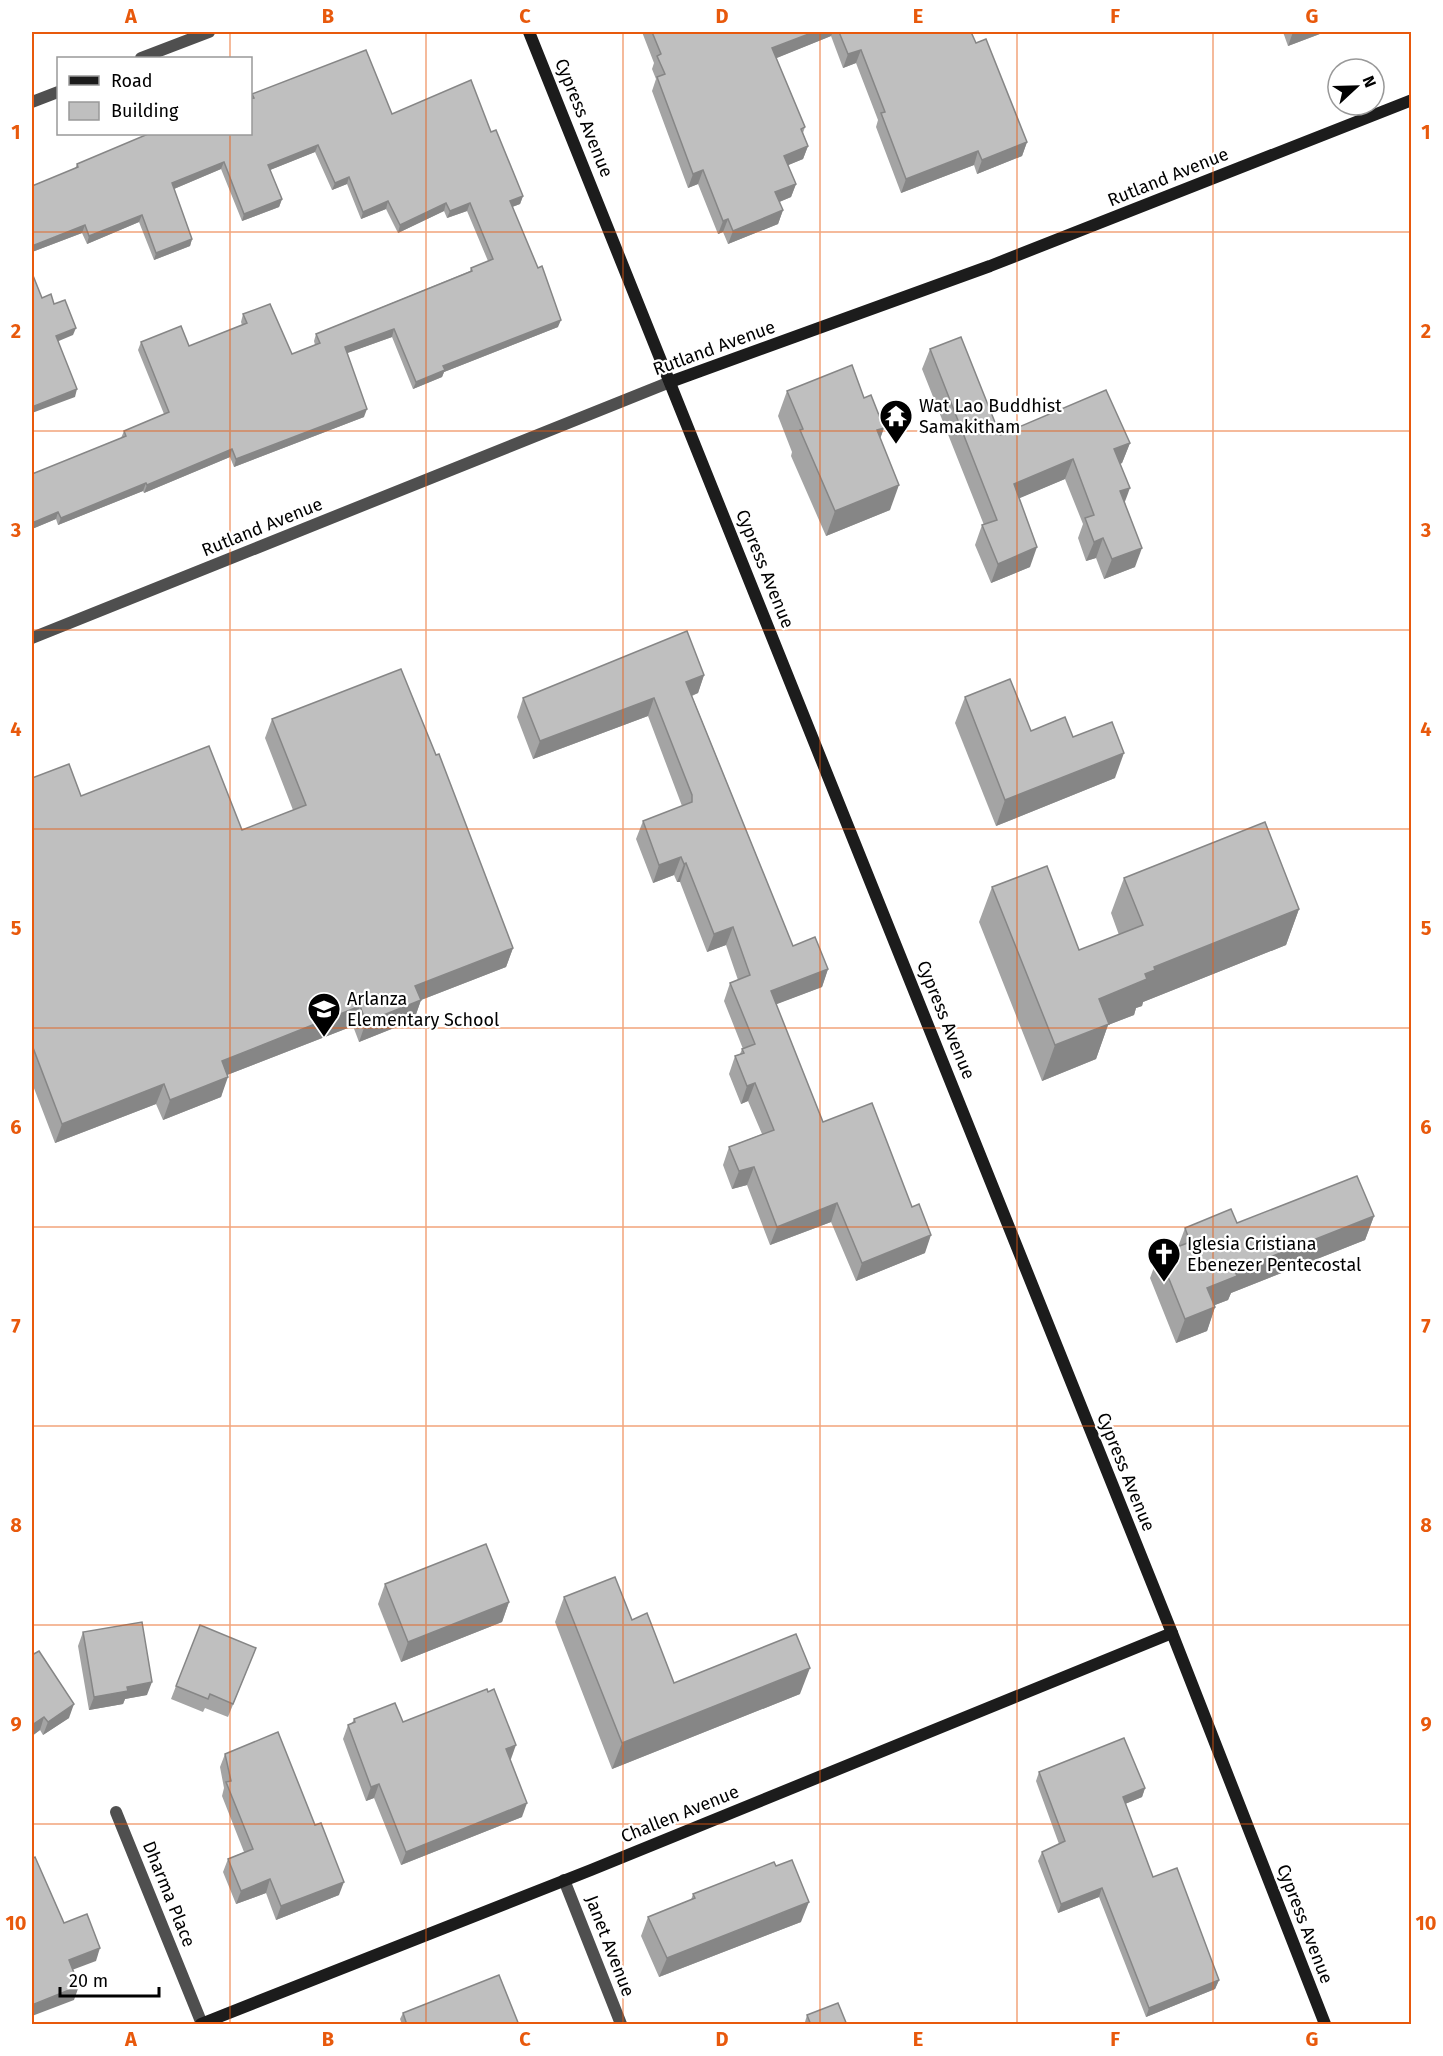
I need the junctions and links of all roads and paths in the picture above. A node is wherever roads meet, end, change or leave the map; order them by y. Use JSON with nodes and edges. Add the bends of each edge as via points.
{"nodes":[{"id":1,"x":208,"y":32,"type":"edge"},
{"id":2,"x":529,"y":32,"type":"edge"},
{"id":3,"x":144,"y":57,"type":"edge"},
{"id":4,"x":57,"y":92,"type":"edge"},
{"id":5,"x":1412,"y":100,"type":"edge"},
{"id":6,"x":32,"y":102,"type":"edge"},
{"id":7,"x":670,"y":382,"type":"junction"},
{"id":8,"x":32,"y":638,"type":"edge"},
{"id":9,"x":1172,"y":1633,"type":"junction"},
{"id":10,"x":116,"y":1812,"type":"dead end"},
{"id":11,"x":564,"y":1880,"type":"junction"},
{"id":12,"x":201,"y":2024,"type":"edge"},
{"id":13,"x":621,"y":2025,"type":"edge"},
{"id":14,"x":1325,"y":2025,"type":"edge"}],
"edges":[{"from":1,"to":3,"type":"street"},
{"from":2,"to":7,"type":"street","name":"Cypress Avenue"},
{"from":4,"to":6,"type":"street"},
{"from":5,"to":7,"type":"street","name":"Rutland Avenue","via":[[990,266]]},
{"from":7,"to":8,"type":"street","name":"Rutland Avenue"},
{"from":7,"to":9,"type":"street","name":"Cypress Avenue"},
{"from":9,"to":11,"type":"street","name":"Challen Avenue"},
{"from":9,"to":14,"type":"street","name":"Cypress Avenue"},
{"from":10,"to":12,"type":"street","name":"Dharma Place"},
{"from":11,"to":12,"type":"street","name":"Challen Avenue"},
{"from":11,"to":13,"type":"street","name":"Janet Avenue"}]}
